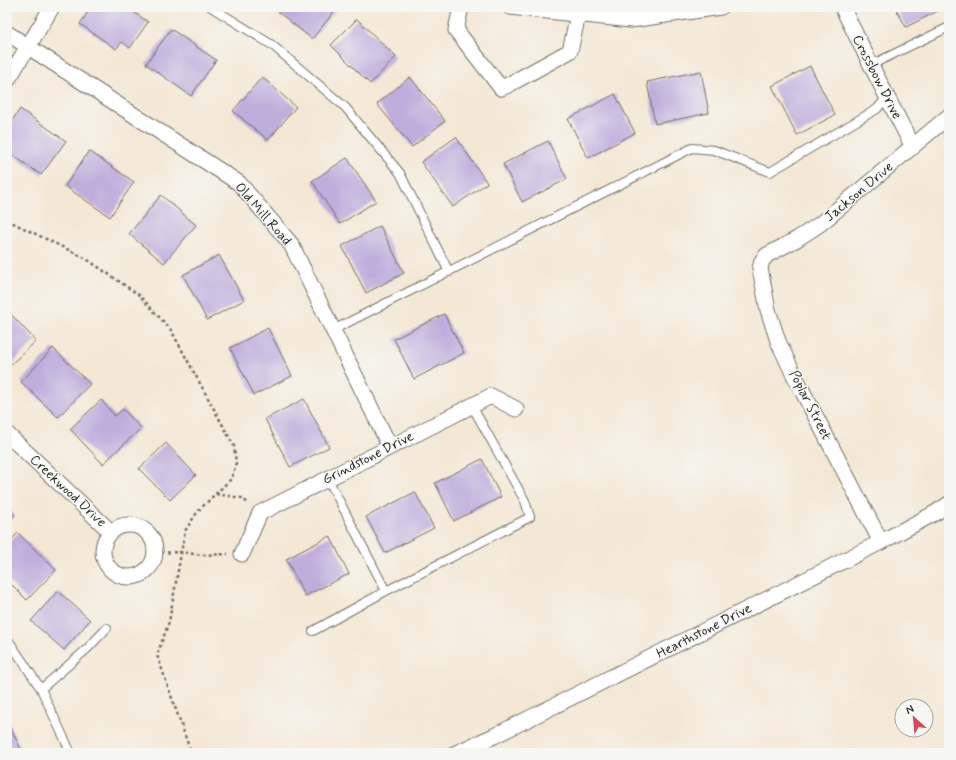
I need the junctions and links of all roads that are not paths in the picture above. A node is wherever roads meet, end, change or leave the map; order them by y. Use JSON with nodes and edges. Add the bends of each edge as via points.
{"nodes":[{"id":1,"x":52,"y":7,"type":"edge"},
{"id":2,"x":211,"y":7,"type":"edge"},
{"id":3,"x":461,"y":7,"type":"edge"},
{"id":4,"x":510,"y":7,"type":"edge"},
{"id":5,"x":721,"y":7,"type":"edge"},
{"id":6,"x":842,"y":7,"type":"edge"},
{"id":7,"x":697,"y":9,"type":"edge"},
{"id":8,"x":578,"y":15,"type":"junction"},
{"id":9,"x":949,"y":27,"type":"edge"},
{"id":10,"x":7,"y":33,"type":"edge"},
{"id":11,"x":28,"y":46,"type":"junction"},
{"id":12,"x":871,"y":65,"type":"junction"},
{"id":13,"x":7,"y":81,"type":"edge"},
{"id":14,"x":886,"y":97,"type":"junction"},
{"id":15,"x":949,"y":116,"type":"edge"},
{"id":16,"x":913,"y":147,"type":"junction"},
{"id":17,"x":762,"y":261,"type":"joint"},
{"id":18,"x":449,"y":272,"type":"junction"},
{"id":19,"x":333,"y":330,"type":"junction"},
{"id":20,"x":472,"y":406,"type":"junction"},
{"id":21,"x":516,"y":409,"type":"dead end"},
{"id":22,"x":7,"y":434,"type":"edge"},
{"id":23,"x":390,"y":447,"type":"junction"},
{"id":24,"x":328,"y":479,"type":"junction"},
{"id":25,"x":949,"y":504,"type":"edge"},
{"id":26,"x":111,"y":532,"type":"junction"},
{"id":27,"x":881,"y":542,"type":"junction"},
{"id":28,"x":242,"y":554,"type":"road end"},
{"id":29,"x":386,"y":591,"type":"junction"},
{"id":30,"x":107,"y":628,"type":"dead end"},
{"id":31,"x":313,"y":631,"type":"dead end"},
{"id":32,"x":7,"y":638,"type":"edge"},
{"id":33,"x":41,"y":689,"type":"junction"},
{"id":34,"x":71,"y":753,"type":"edge"},
{"id":35,"x":456,"y":753,"type":"edge"}],
"edges":[{"from":1,"to":11,"type":"street"},
{"from":2,"to":18,"type":"lane","via":[[272,45],[345,107],[400,173]]},
{"from":3,"to":8,"type":"street","via":[[456,30],[501,88],[570,51]]},
{"from":4,"to":8,"type":"street"},
{"from":5,"to":7,"type":"street"},
{"from":6,"to":12,"type":"street","name":"Crossbow Drive"},
{"from":7,"to":8,"type":"street","via":[[631,20]]},
{"from":9,"to":12,"type":"lane"},
{"from":10,"to":11,"type":"street","name":"Old Mill Road"},
{"from":11,"to":13,"type":"street"},
{"from":11,"to":19,"type":"street","name":"Old Mill Road","via":[[239,184],[291,244]]},
{"from":12,"to":14,"type":"street","name":"Crossbow Drive"},
{"from":14,"to":16,"type":"street","name":"Crossbow Drive"},
{"from":14,"to":18,"type":"lane","via":[[877,109],[770,172],[714,150],[692,148]]},
{"from":15,"to":16,"type":"street","name":"Jackson Drive"},
{"from":16,"to":17,"type":"street","name":"Jackson Drive","via":[[820,224],[797,240],[767,255]]},
{"from":17,"to":27,"type":"street","name":"Poplar Street","via":[[760,268],[768,310],[778,341]]},
{"from":18,"to":19,"type":"lane"},
{"from":19,"to":23,"type":"street","name":"Old Mill Road"},
{"from":20,"to":21,"type":"street","name":"Grindstone Drive","via":[[491,396]]},
{"from":20,"to":23,"type":"street","name":"Grindstone Drive"},
{"from":20,"to":29,"type":"lane","via":[[525,501],[530,517]]},
{"from":22,"to":26,"type":"street","name":"Creekwood Drive"},
{"from":23,"to":24,"type":"street","name":"Grindstone Drive"},
{"from":24,"to":28,"type":"street","name":"Grindstone Drive","via":[[260,513]]},
{"from":24,"to":29,"type":"lane"},
{"from":25,"to":27,"type":"street","name":"Hearthstone Drive"},
{"from":26,"to":26,"type":"street","name":"Creekwood Drive","via":[[103,547],[103,555],[111,569],[118,574],[134,576],[148,568],[152,561],[154,544],[144,530],[127,525]]},
{"from":27,"to":35,"type":"street","name":"Hearthstone Drive"},
{"from":29,"to":31,"type":"lane"},
{"from":30,"to":33,"type":"lane"},
{"from":32,"to":33,"type":"lane"},
{"from":33,"to":34,"type":"lane"}]}
